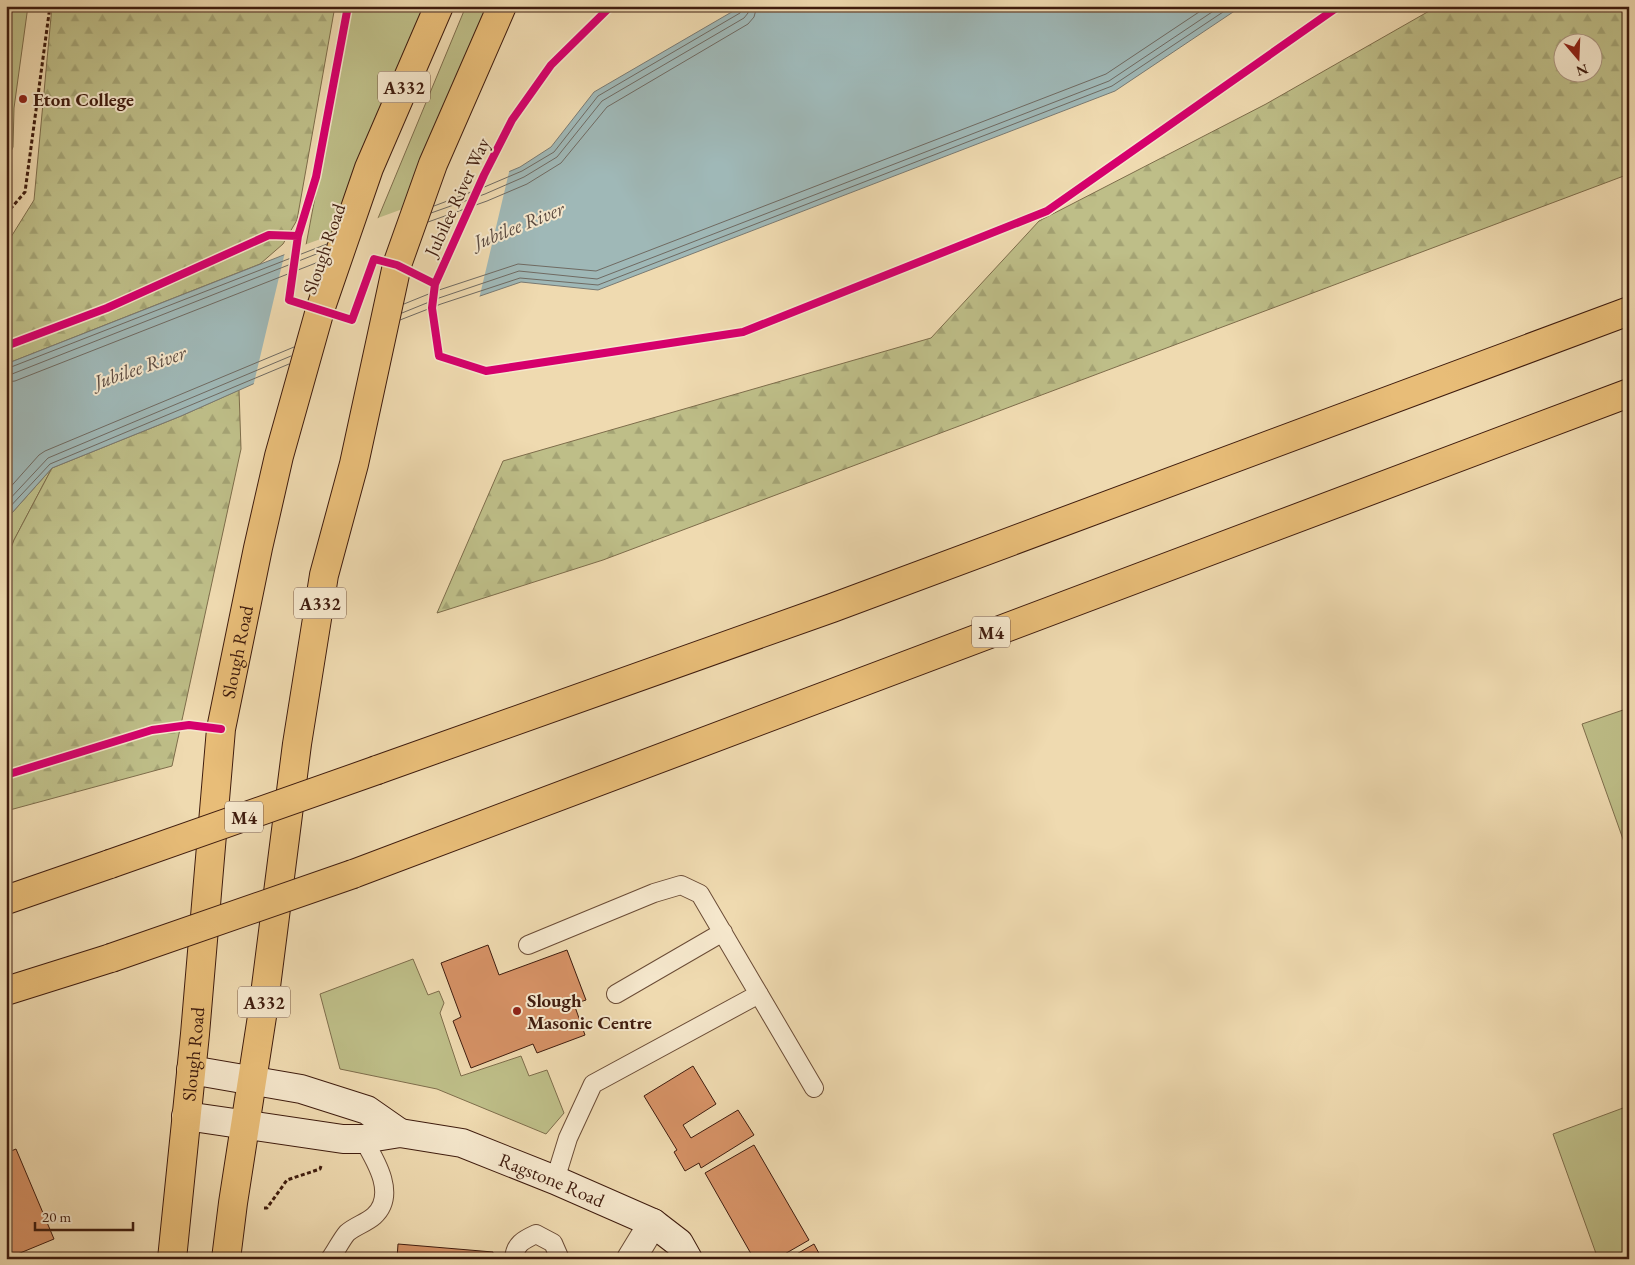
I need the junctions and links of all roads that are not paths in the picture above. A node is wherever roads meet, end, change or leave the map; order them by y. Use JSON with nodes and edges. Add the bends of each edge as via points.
{"nodes":[{"id":1,"x":439,"y":6,"type":"edge"},
{"id":2,"x":502,"y":6,"type":"edge"},
{"id":3,"x":1629,"y":311,"type":"edge"},
{"id":4,"x":1629,"y":392,"type":"edge"},
{"id":5,"x":6,"y":900,"type":"edge"},
{"id":6,"x":723,"y":932,"type":"junction"},
{"id":7,"x":528,"y":945,"type":"dead end"},
{"id":8,"x":6,"y":992,"type":"edge"},
{"id":9,"x":616,"y":994,"type":"dead end"},
{"id":10,"x":759,"y":994,"type":"junction"},
{"id":11,"x":191,"y":1070,"type":"junction"},
{"id":12,"x":253,"y":1080,"type":"junction"},
{"id":13,"x":814,"y":1088,"type":"dead end"},
{"id":14,"x":186,"y":1116,"type":"junction"},
{"id":15,"x":245,"y":1125,"type":"junction"},
{"id":16,"x":400,"y":1133,"type":"junction"},
{"id":17,"x":363,"y":1139,"type":"junction"},
{"id":18,"x":555,"y":1180,"type":"junction"},
{"id":19,"x":652,"y":1223,"type":"junction"},
{"id":20,"x":172,"y":1259,"type":"edge"},
{"id":21,"x":226,"y":1259,"type":"edge"},
{"id":22,"x":330,"y":1259,"type":"edge"},
{"id":23,"x":514,"y":1259,"type":"edge"},
{"id":24,"x":560,"y":1259,"type":"edge"},
{"id":25,"x":631,"y":1259,"type":"edge"},
{"id":26,"x":688,"y":1259,"type":"edge"}],
"edges":[{"from":1,"to":11,"type":"main road","name":"Slough Road","number":"A332","via":[[369,168],[320,310],[279,456],[221,729]]},
{"from":2,"to":12,"type":"main road","number":"A332","via":[[433,164],[397,265],[354,464],[324,575],[297,744]]},
{"from":3,"to":5,"type":"main road","number":"M4","bridge":true,"via":[[842,604]]},
{"from":4,"to":8,"type":"main road","number":"M4","bridge":true,"via":[[353,874]]},
{"from":6,"to":7,"type":"lane","via":[[700,894],[681,886]]},
{"from":6,"to":9,"type":"lane"},
{"from":6,"to":10,"type":"lane"},
{"from":10,"to":13,"type":"lane"},
{"from":10,"to":18,"type":"lane","via":[[593,1084],[568,1138]]},
{"from":11,"to":12,"type":"main road","name":"Ragstone Road"},
{"from":11,"to":14,"type":"main road","name":"Slough Road","number":"A332"},
{"from":12,"to":15,"type":"main road","number":"A332"},
{"from":12,"to":16,"type":"main road","name":"Ragstone Road","via":[[301,1089],[367,1110]]},
{"from":14,"to":15,"type":"main road","name":"Ragstone Road"},
{"from":14,"to":20,"type":"main road","number":"A332"},
{"from":15,"to":17,"type":"main road","name":"Ragstone Road"},
{"from":15,"to":21,"type":"main road","number":"A332"},
{"from":16,"to":17,"type":"main road","name":"Ragstone Road"},
{"from":16,"to":18,"type":"main road","name":"Ragstone Road","via":[[462,1143]]},
{"from":17,"to":22,"type":"lane","via":[[378,1166],[385,1190],[383,1204],[374,1216],[348,1232]]},
{"from":18,"to":19,"type":"main road","name":"Ragstone Road"},
{"from":19,"to":25,"type":"main road"},
{"from":19,"to":26,"type":"main road","name":"Ragstone Road","via":[[679,1243]]},
{"from":23,"to":24,"type":"lane","via":[[515,1249],[524,1239],[536,1234],[553,1243]]}]}
